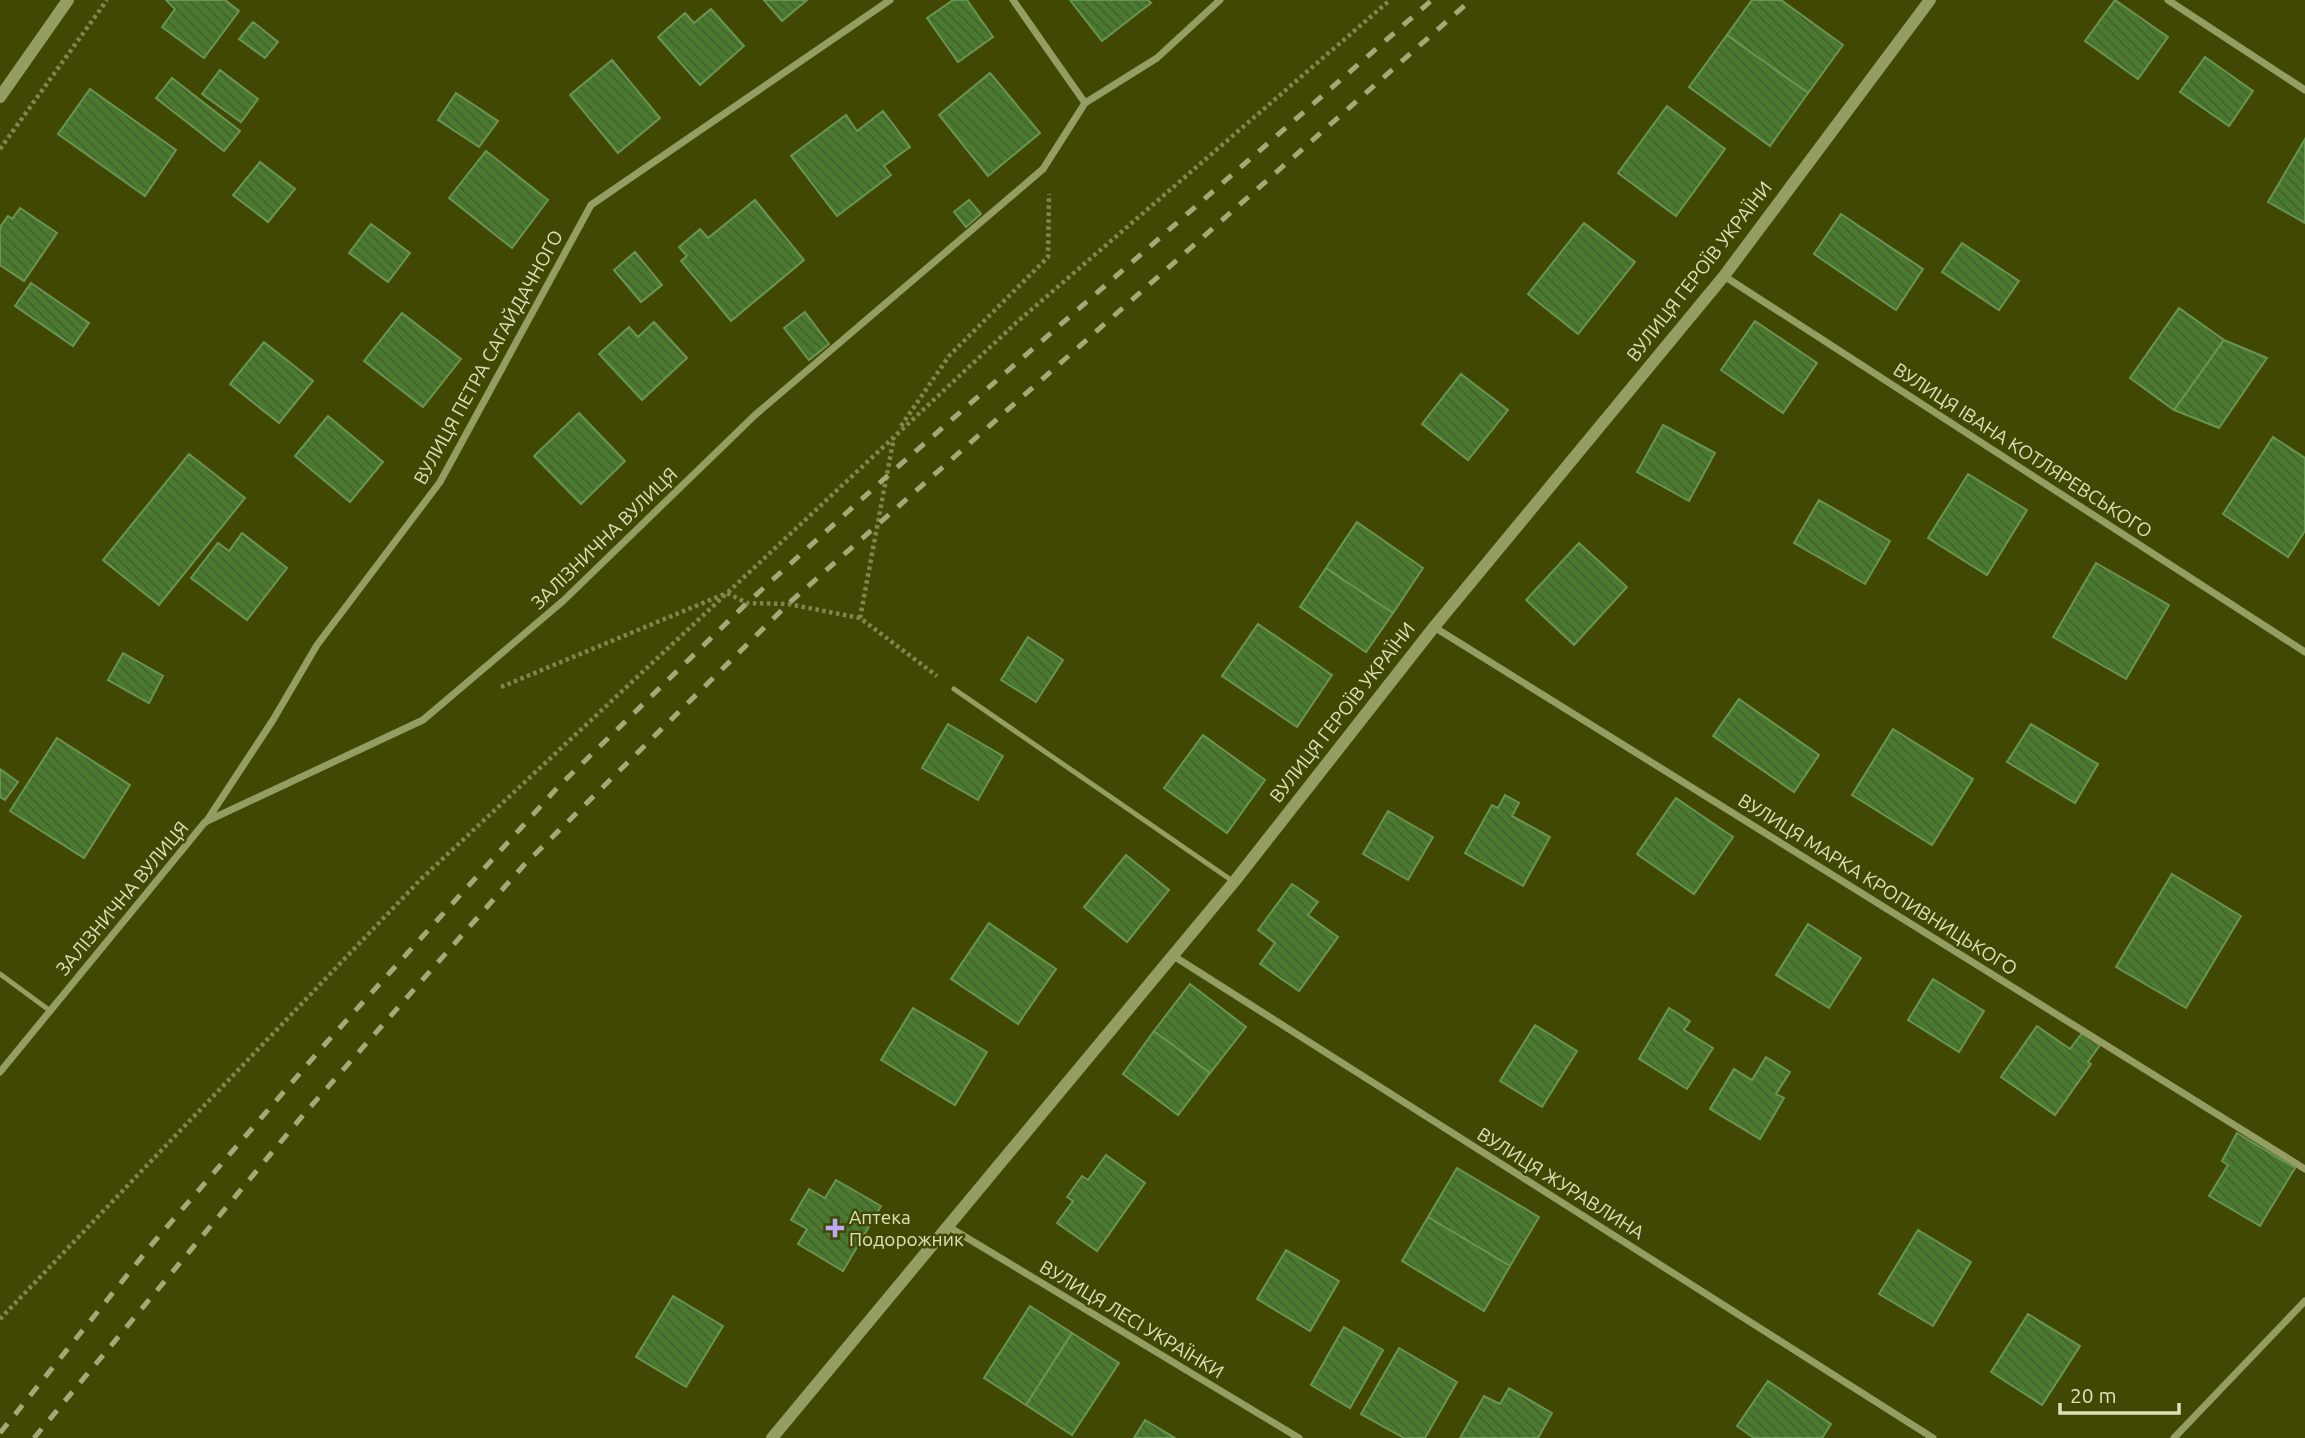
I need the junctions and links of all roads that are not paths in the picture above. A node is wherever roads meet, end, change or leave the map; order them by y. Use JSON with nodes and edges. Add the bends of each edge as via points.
{"nodes":[{"id":1,"x":68,"y":0,"type":"edge"},
{"id":2,"x":890,"y":0,"type":"edge"},
{"id":3,"x":1013,"y":0,"type":"edge"},
{"id":4,"x":1220,"y":0,"type":"edge"},
{"id":5,"x":1930,"y":0,"type":"edge"},
{"id":6,"x":2168,"y":0,"type":"edge"},
{"id":7,"x":2305,"y":90,"type":"edge"},
{"id":8,"x":0,"y":97,"type":"edge"},
{"id":9,"x":1085,"y":103,"type":"junction"},
{"id":10,"x":1724,"y":276,"type":"junction"},
{"id":11,"x":1434,"y":626,"type":"junction"},
{"id":12,"x":2305,"y":652,"type":"edge"},
{"id":13,"x":954,"y":689,"type":"road end"},
{"id":14,"x":205,"y":822,"type":"junction"},
{"id":15,"x":1234,"y":882,"type":"junction"},
{"id":16,"x":1172,"y":955,"type":"junction"},
{"id":17,"x":0,"y":974,"type":"edge"},
{"id":18,"x":49,"y":1010,"type":"junction"},
{"id":19,"x":0,"y":1072,"type":"edge"},
{"id":20,"x":2305,"y":1169,"type":"edge"},
{"id":21,"x":949,"y":1227,"type":"junction"},
{"id":22,"x":2305,"y":1301,"type":"edge"},
{"id":23,"x":772,"y":1438,"type":"edge"},
{"id":24,"x":1298,"y":1438,"type":"edge"},
{"id":25,"x":1933,"y":1438,"type":"edge"},
{"id":26,"x":2174,"y":1438,"type":"edge"}],
"edges":[{"from":1,"to":8,"type":"street"},
{"from":2,"to":14,"type":"street","name":"ВУЛИЦЯ ПЕТРА САГАЙДАЧНОГО","via":[[591,205],[440,482],[317,645]]},
{"from":3,"to":9,"type":"street"},
{"from":4,"to":9,"type":"street","name":"ЗАЛІЗНИЧНА ВУЛИЦЯ","via":[[1157,58]]},
{"from":5,"to":10,"type":"street","name":"ВУЛИЦЯ ГЕРОЇВ УКРАЇНИ"},
{"from":6,"to":7,"type":"street"},
{"from":9,"to":14,"type":"street","name":"ЗАЛІЗНИЧНА ВУЛИЦЯ","via":[[1043,169],[755,415],[563,601],[423,720]]},
{"from":10,"to":11,"type":"street","name":"ВУЛИЦЯ ГЕРОЇВ УКРАЇНИ"},
{"from":10,"to":12,"type":"street","name":"ВУЛИЦЯ ІВАНА КОТЛЯРЕВСЬКОГО"},
{"from":11,"to":15,"type":"street","name":"ВУЛИЦЯ ГЕРОЇВ УКРАЇНИ"},
{"from":11,"to":20,"type":"street","name":"ВУЛИЦЯ МАРКА КРОПИВНИЦЬКОГО"},
{"from":13,"to":15,"type":"lane"},
{"from":14,"to":18,"type":"street","name":"ЗАЛІЗНИЧНА ВУЛИЦЯ"},
{"from":15,"to":16,"type":"street","name":"ВУЛИЦЯ ГЕРОЇВ УКРАЇНИ"},
{"from":16,"to":21,"type":"street","name":"ВУЛИЦЯ ГЕРОЇВ УКРАЇНИ"},
{"from":16,"to":25,"type":"street","name":"ВУЛИЦЯ ЖУРАВЛИНА"},
{"from":17,"to":18,"type":"lane"},
{"from":18,"to":19,"type":"street","name":"ЗАЛІЗНИЧНА ВУЛИЦЯ"},
{"from":21,"to":23,"type":"street","name":"ВУЛИЦЯ ГЕРОЇВ УКРАЇНИ"},
{"from":21,"to":24,"type":"street","name":"ВУЛИЦЯ ЛЕСІ УКРАЇНКИ"},
{"from":22,"to":26,"type":"street"}]}
